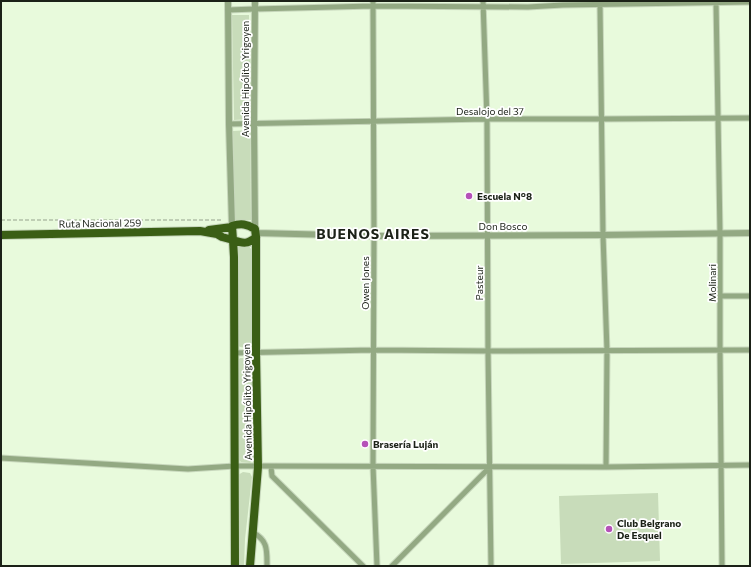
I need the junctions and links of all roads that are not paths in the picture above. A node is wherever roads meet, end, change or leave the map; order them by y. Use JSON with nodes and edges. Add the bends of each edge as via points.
{"nodes":[{"id":1,"x":228,"y":1,"type":"edge"},
{"id":2,"x":255,"y":1,"type":"edge"},
{"id":3,"x":716,"y":1,"type":"edge"},
{"id":4,"x":750,"y":2,"type":"edge"},
{"id":5,"x":373,"y":3,"type":"edge"},
{"id":6,"x":483,"y":4,"type":"edge"},
{"id":7,"x":600,"y":5,"type":"junction"},
{"id":8,"x":255,"y":8,"type":"junction"},
{"id":9,"x":228,"y":10,"type":"junction"},
{"id":10,"x":718,"y":118,"type":"junction"},
{"id":11,"x":750,"y":118,"type":"edge"},
{"id":12,"x":487,"y":119,"type":"junction"},
{"id":13,"x":602,"y":119,"type":"junction"},
{"id":14,"x":373,"y":121,"type":"junction"},
{"id":15,"x":254,"y":123,"type":"junction"},
{"id":16,"x":229,"y":124,"type":"junction"},
{"id":17,"x":232,"y":225,"type":"junction"},
{"id":18,"x":200,"y":231,"type":"junction"},
{"id":19,"x":256,"y":233,"type":"junction"},
{"id":20,"x":750,"y":233,"type":"edge"},
{"id":21,"x":720,"y":234,"type":"junction"},
{"id":22,"x":1,"y":235,"type":"edge"},
{"id":23,"x":603,"y":235,"type":"junction"},
{"id":24,"x":374,"y":236,"type":"junction"},
{"id":25,"x":488,"y":236,"type":"junction"},
{"id":26,"x":233,"y":240,"type":"junction"},
{"id":27,"x":721,"y":296,"type":"junction"},
{"id":28,"x":750,"y":296,"type":"edge"},
{"id":29,"x":373,"y":350,"type":"junction"},
{"id":30,"x":750,"y":350,"type":"edge"},
{"id":31,"x":606,"y":351,"type":"junction"},
{"id":32,"x":720,"y":351,"type":"junction"},
{"id":33,"x":488,"y":352,"type":"junction"},
{"id":34,"x":234,"y":353,"type":"junction"},
{"id":35,"x":256,"y":353,"type":"junction"},
{"id":36,"x":1,"y":458,"type":"edge"},
{"id":37,"x":750,"y":465,"type":"edge"},
{"id":38,"x":235,"y":466,"type":"junction"},
{"id":39,"x":258,"y":466,"type":"junction"},
{"id":40,"x":373,"y":466,"type":"junction"},
{"id":41,"x":722,"y":466,"type":"junction"},
{"id":42,"x":271,"y":467,"type":"junction"},
{"id":43,"x":490,"y":467,"type":"junction"},
{"id":44,"x":606,"y":467,"type":"junction"},
{"id":45,"x":252,"y":532,"type":"junction"},
{"id":46,"x":236,"y":566,"type":"edge"},
{"id":47,"x":250,"y":566,"type":"edge"},
{"id":48,"x":267,"y":566,"type":"edge"},
{"id":49,"x":363,"y":566,"type":"edge"},
{"id":50,"x":377,"y":566,"type":"edge"},
{"id":51,"x":392,"y":566,"type":"edge"},
{"id":52,"x":491,"y":566,"type":"edge"},
{"id":53,"x":722,"y":566,"type":"edge"}],
"edges":[{"from":1,"to":9,"type":"street","name":"Avenida Hipólito Yrigoyen"},
{"from":2,"to":8,"type":"street","name":"Avenida Hipólito Yrigoyen"},
{"from":3,"to":4,"type":"street"},
{"from":3,"to":7,"type":"street"},
{"from":3,"to":10,"type":"street","name":"Molinari"},
{"from":5,"to":6,"type":"street"},
{"from":5,"to":8,"type":"street"},
{"from":5,"to":14,"type":"street","name":"Owen Jones"},
{"from":6,"to":7,"type":"street","via":[[528,7]]},
{"from":6,"to":12,"type":"street","name":"Pasteur"},
{"from":7,"to":13,"type":"street"},
{"from":8,"to":9,"type":"street"},
{"from":8,"to":15,"type":"street","name":"Avenida Hipólito Yrigoyen"},
{"from":9,"to":16,"type":"street","name":"Avenida Hipólito Yrigoyen"},
{"from":10,"to":11,"type":"street","name":"Desalojo del 37"},
{"from":10,"to":13,"type":"street","name":"Desalojo del 37"},
{"from":10,"to":21,"type":"street","name":"Molinari"},
{"from":12,"to":13,"type":"street","name":"Desalojo del 37"},
{"from":12,"to":14,"type":"street","name":"Desalojo del 37"},
{"from":12,"to":25,"type":"street","name":"Pasteur"},
{"from":13,"to":23,"type":"street"},
{"from":14,"to":15,"type":"street","name":"Desalojo del 37"},
{"from":14,"to":24,"type":"street","name":"Owen Jones"},
{"from":15,"to":16,"type":"street","name":"Desalojo del 37"},
{"from":15,"to":19,"type":"street","name":"Avenida Hipólito Yrigoyen"},
{"from":16,"to":17,"type":"street","name":"Avenida Hipólito Yrigoyen"},
{"from":17,"to":18,"type":"highway","name":"Ruta Nacional 259"},
{"from":17,"to":19,"type":"highway","via":[[249,225]]},
{"from":17,"to":26,"type":"highway"},
{"from":18,"to":22,"type":"highway","name":"Ruta Nacional 259"},
{"from":18,"to":26,"type":"highway","name":"Ruta Nacional 259"},
{"from":19,"to":24,"type":"street","name":"Don Bosco"},
{"from":19,"to":26,"type":"highway","via":[[250,242]]},
{"from":19,"to":35,"type":"highway","name":"Avenida Hipólito Yrigoyen"},
{"from":20,"to":21,"type":"street","name":"Don Bosco"},
{"from":21,"to":23,"type":"street","name":"Don Bosco"},
{"from":21,"to":27,"type":"street","name":"Molinari"},
{"from":23,"to":25,"type":"street","name":"Don Bosco"},
{"from":23,"to":31,"type":"street"},
{"from":24,"to":25,"type":"street","name":"Don Bosco"},
{"from":24,"to":29,"type":"street","name":"Owen Jones"},
{"from":25,"to":33,"type":"street","name":"Pasteur"},
{"from":26,"to":34,"type":"highway","name":"Avenida Hipólito Yrigoyen"},
{"from":27,"to":28,"type":"street"},
{"from":27,"to":32,"type":"street","name":"Molinari"},
{"from":29,"to":33,"type":"street"},
{"from":29,"to":35,"type":"street"},
{"from":29,"to":40,"type":"street","name":"Owen Jones"},
{"from":30,"to":32,"type":"street"},
{"from":31,"to":32,"type":"street"},
{"from":31,"to":33,"type":"street"},
{"from":31,"to":44,"type":"street"},
{"from":32,"to":41,"type":"street","name":"Molinari"},
{"from":33,"to":43,"type":"street","name":"Pasteur"},
{"from":34,"to":35,"type":"street"},
{"from":34,"to":38,"type":"highway","name":"Avenida Hipólito Yrigoyen"},
{"from":35,"to":39,"type":"highway","name":"Avenida Hipólito Yrigoyen"},
{"from":36,"to":38,"type":"street","via":[[188,469]]},
{"from":37,"to":41,"type":"street"},
{"from":38,"to":39,"type":"street"},
{"from":38,"to":46,"type":"highway","name":"Avenida Hipólito Yrigoyen"},
{"from":39,"to":42,"type":"street"},
{"from":39,"to":45,"type":"highway","name":"Avenida Hipólito Yrigoyen"},
{"from":40,"to":42,"type":"street"},
{"from":40,"to":43,"type":"street"},
{"from":40,"to":50,"type":"street","name":"Owen Jones"},
{"from":41,"to":44,"type":"street"},
{"from":41,"to":53,"type":"street","name":"Molinari"},
{"from":42,"to":49,"type":"street","via":[[275,480]]},
{"from":43,"to":44,"type":"street"},
{"from":43,"to":51,"type":"street"},
{"from":43,"to":52,"type":"street","name":"Pasteur"},
{"from":45,"to":47,"type":"highway","name":"Avenida Hipólito Yrigoyen"},
{"from":45,"to":48,"type":"street","via":[[265,543]]}]}
